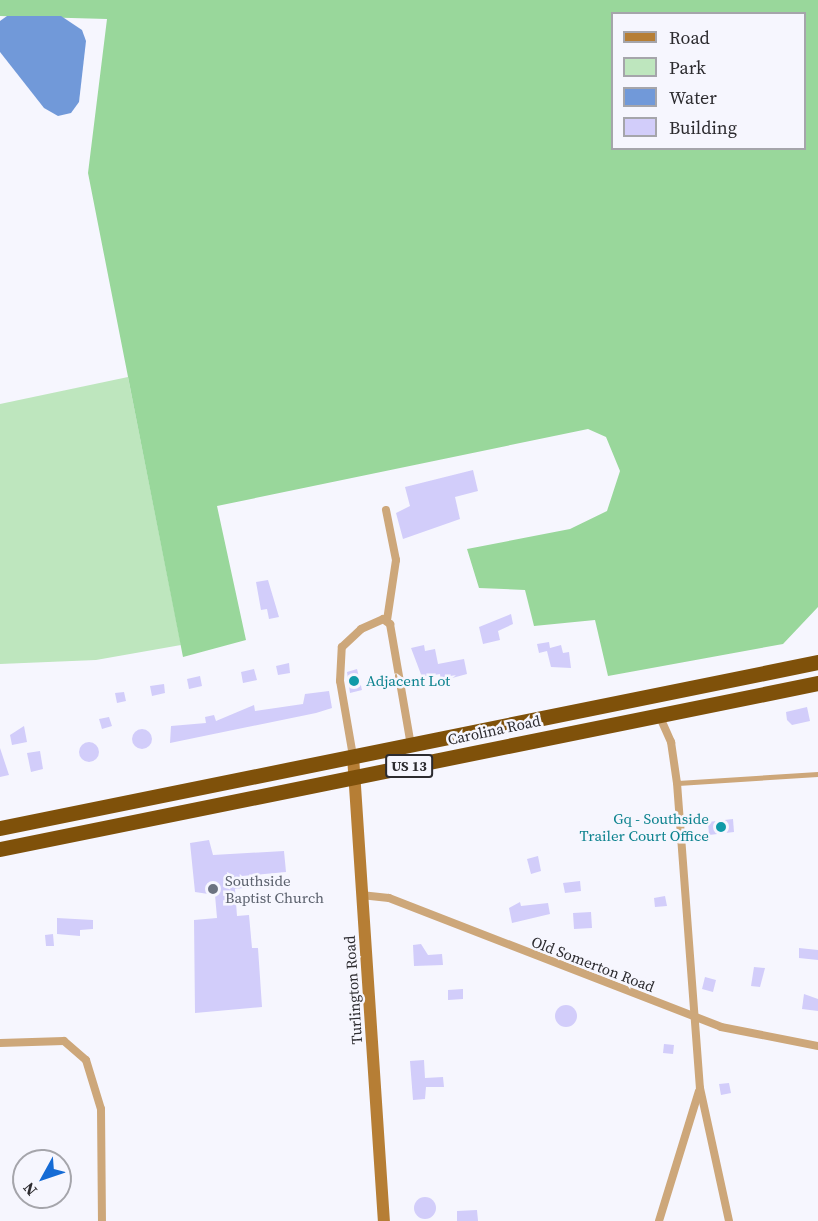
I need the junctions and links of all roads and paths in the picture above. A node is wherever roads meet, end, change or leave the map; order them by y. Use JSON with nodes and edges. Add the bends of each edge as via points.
{"nodes":[{"id":1,"x":386,"y":510,"type":"dead end"},
{"id":2,"x":387,"y":620,"type":"junction"},
{"id":3,"x":818,"y":662,"type":"edge"},
{"id":4,"x":818,"y":683,"type":"edge"},
{"id":5,"x":659,"y":715,"type":"junction"},
{"id":6,"x":411,"y":745,"type":"junction"},
{"id":7,"x":353,"y":756,"type":"junction"},
{"id":8,"x":818,"y":774,"type":"edge"},
{"id":9,"x":354,"y":777,"type":"junction"},
{"id":10,"x":677,"y":783,"type":"junction"},
{"id":11,"x":0,"y":828,"type":"edge"},
{"id":12,"x":0,"y":849,"type":"edge"},
{"id":13,"x":361,"y":895,"type":"junction"},
{"id":14,"x":696,"y":1018,"type":"junction"},
{"id":15,"x":0,"y":1043,"type":"edge"},
{"id":16,"x":818,"y":1046,"type":"edge"},
{"id":17,"x":700,"y":1088,"type":"junction"},
{"id":18,"x":102,"y":1221,"type":"edge"},
{"id":19,"x":384,"y":1221,"type":"edge"},
{"id":20,"x":659,"y":1221,"type":"edge"},
{"id":21,"x":729,"y":1221,"type":"edge"}],
"edges":[{"from":1,"to":2,"type":"street","via":[[396,560]]},
{"from":2,"to":6,"type":"street"},
{"from":2,"to":7,"type":"street","via":[[361,629],[342,647],[340,681]]},
{"from":3,"to":6,"type":"highway","name":"Carolina Road","number":"US 13"},
{"from":4,"to":5,"type":"highway","name":"Carolina Road","number":"US 13"},
{"from":5,"to":9,"type":"highway","name":"Carolina Road","number":"US 13"},
{"from":5,"to":10,"type":"street","via":[[671,742]]},
{"from":6,"to":7,"type":"highway","name":"Carolina Road","number":"US 13"},
{"from":7,"to":9,"type":"street","name":"Turlington Road"},
{"from":7,"to":11,"type":"highway","name":"Carolina Road","number":"US 13"},
{"from":8,"to":10,"type":"lane"},
{"from":9,"to":12,"type":"highway","name":"Carolina Road","number":"US 13"},
{"from":9,"to":13,"type":"street","name":"Turlington Road"},
{"from":10,"to":14,"type":"street"},
{"from":13,"to":14,"type":"street","name":"Old Somerton Road","via":[[389,898]]},
{"from":13,"to":19,"type":"street","name":"Turlington Road"},
{"from":14,"to":16,"type":"street","name":"Old Somerton Road","via":[[747,1035]]},
{"from":14,"to":17,"type":"street"},
{"from":15,"to":18,"type":"street","via":[[64,1041],[86,1060],[102,1117]]},
{"from":17,"to":20,"type":"street"},
{"from":17,"to":21,"type":"street"}]}
